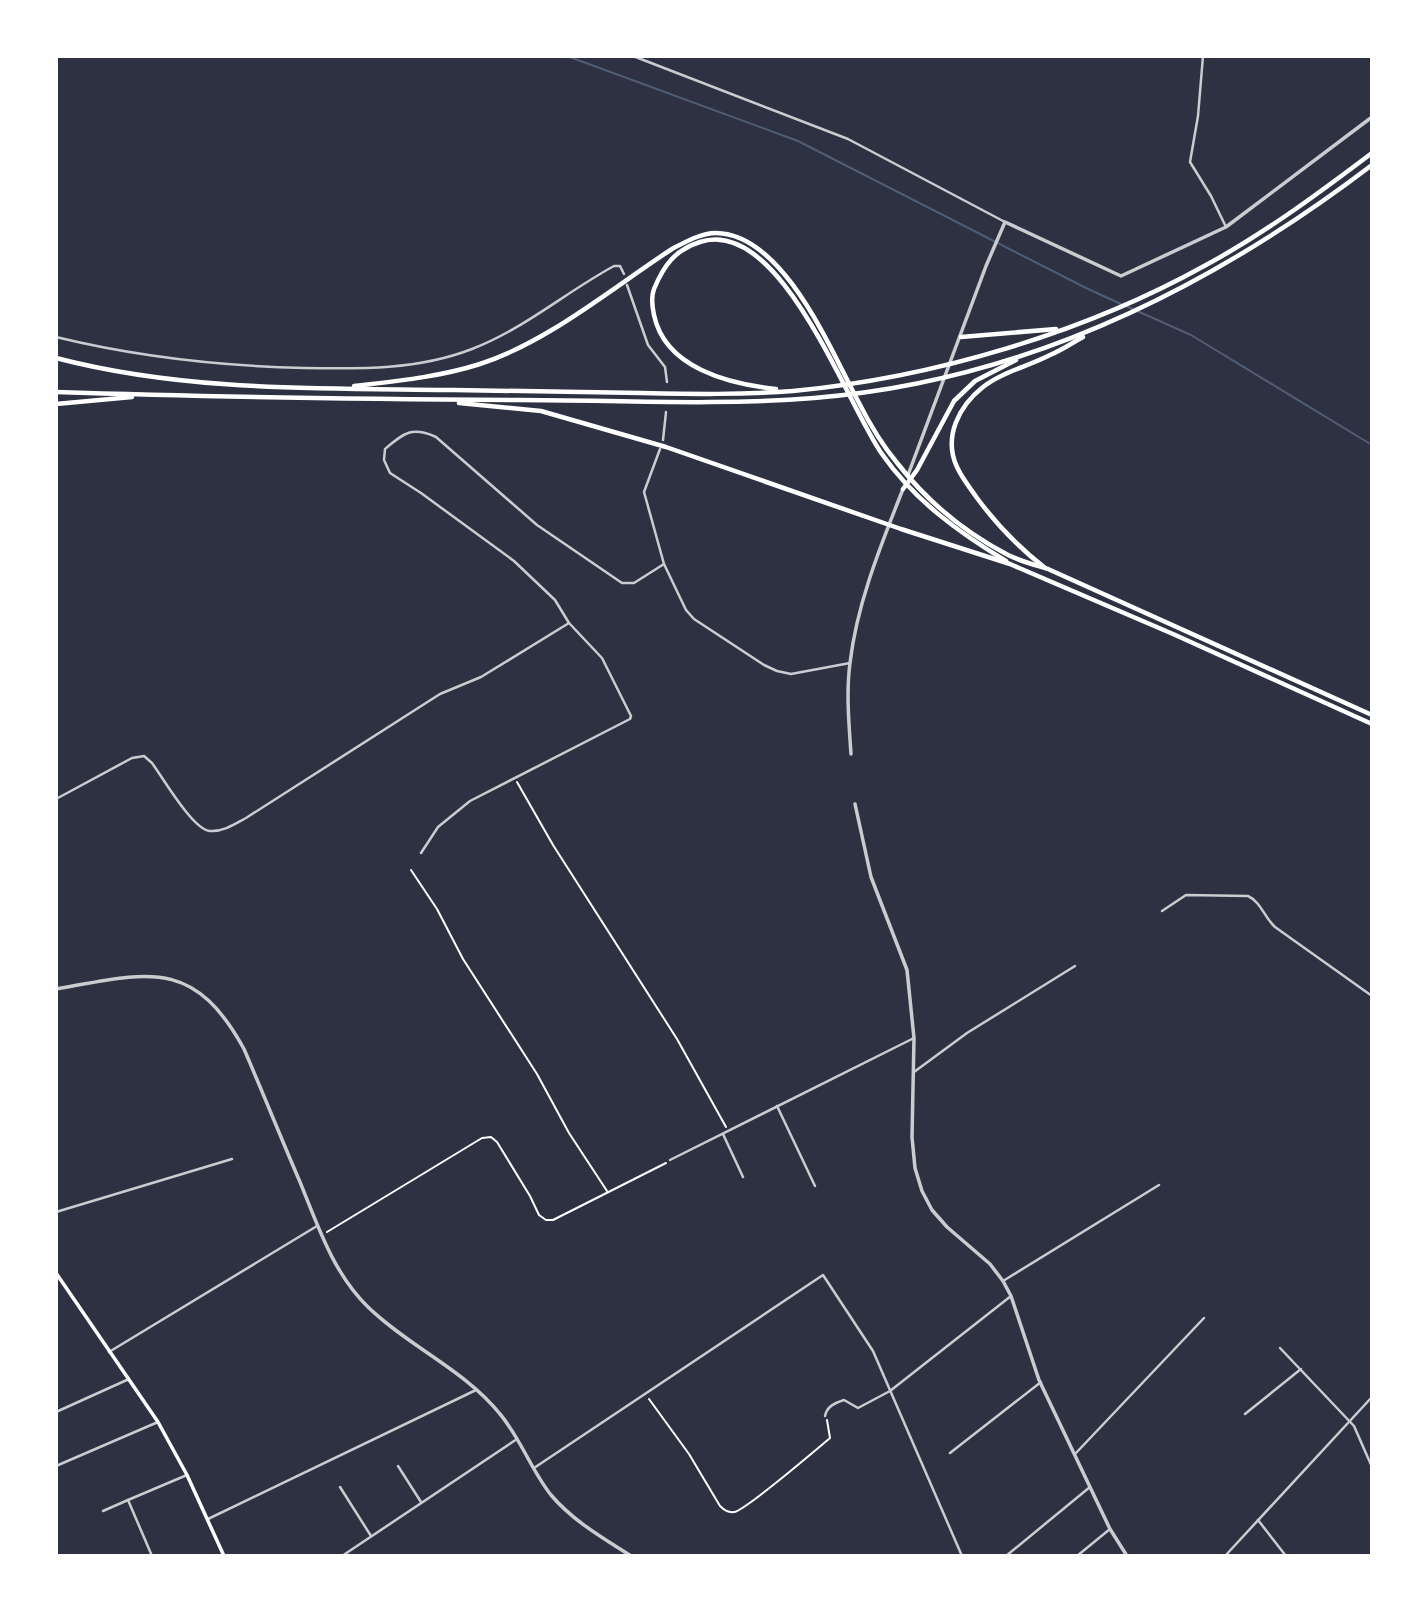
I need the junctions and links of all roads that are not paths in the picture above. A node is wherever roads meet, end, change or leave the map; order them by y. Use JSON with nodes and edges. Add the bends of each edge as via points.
{"nodes":[{"id":1,"x":633,"y":56,"type":"edge"},
{"id":2,"x":1203,"y":56,"type":"edge"},
{"id":3,"x":1372,"y":117,"type":"edge"},
{"id":4,"x":1372,"y":153,"type":"edge"},
{"id":5,"x":1372,"y":165,"type":"edge"},
{"id":6,"x":1005,"y":222,"type":"junction"},
{"id":7,"x":1226,"y":227,"type":"junction"},
{"id":8,"x":624,"y":274,"type":"dead end"},
{"id":9,"x":627,"y":285,"type":"dead end"},
{"id":10,"x":1068,"y":328,"type":"junction"},
{"id":11,"x":1095,"y":330,"type":"junction"},
{"id":12,"x":56,"y":337,"type":"edge"},
{"id":13,"x":961,"y":337,"type":"junction"},
{"id":14,"x":1030,"y":353,"type":"junction"},
{"id":15,"x":56,"y":358,"type":"edge"},
{"id":16,"x":667,"y":382,"type":"dead end"},
{"id":17,"x":336,"y":388,"type":"junction"},
{"id":18,"x":791,"y":391,"type":"junction"},
{"id":19,"x":56,"y":392,"type":"edge"},
{"id":20,"x":145,"y":395,"type":"junction"},
{"id":21,"x":448,"y":401,"type":"junction"},
{"id":22,"x":56,"y":404,"type":"edge"},
{"id":23,"x":666,"y":412,"type":"dead end"},
{"id":24,"x":663,"y":440,"type":"dead end"},
{"id":25,"x":660,"y":449,"type":"dead end"},
{"id":26,"x":902,"y":489,"type":"junction"},
{"id":27,"x":664,"y":564,"type":"junction"},
{"id":28,"x":1010,"y":564,"type":"junction"},
{"id":29,"x":1048,"y":569,"type":"junction"},
{"id":30,"x":569,"y":623,"type":"junction"},
{"id":31,"x":850,"y":663,"type":"junction"},
{"id":32,"x":1372,"y":715,"type":"edge"},
{"id":33,"x":1372,"y":724,"type":"edge"},
{"id":34,"x":851,"y":754,"type":"dead end"},
{"id":35,"x":56,"y":799,"type":"edge"},
{"id":36,"x":855,"y":804,"type":"dead end"},
{"id":37,"x":421,"y":853,"type":"dead end"},
{"id":38,"x":1162,"y":911,"type":"dead end"},
{"id":39,"x":1075,"y":966,"type":"dead end"},
{"id":40,"x":56,"y":989,"type":"edge"},
{"id":41,"x":1372,"y":996,"type":"edge"},
{"id":42,"x":914,"y":1038,"type":"junction"},
{"id":43,"x":914,"y":1072,"type":"junction"},
{"id":44,"x":778,"y":1106,"type":"junction"},
{"id":45,"x":723,"y":1134,"type":"junction"},
{"id":46,"x":232,"y":1159,"type":"dead end"},
{"id":47,"x":670,"y":1160,"type":"road end"},
{"id":48,"x":743,"y":1177,"type":"dead end"},
{"id":49,"x":1159,"y":1185,"type":"dead end"},
{"id":50,"x":816,"y":1186,"type":"dead end"},
{"id":51,"x":56,"y":1212,"type":"edge"},
{"id":52,"x":317,"y":1226,"type":"junction"},
{"id":53,"x":56,"y":1272,"type":"edge"},
{"id":54,"x":1003,"y":1281,"type":"junction"},
{"id":55,"x":1011,"y":1296,"type":"junction"},
{"id":56,"x":1204,"y":1318,"type":"dead end"},
{"id":57,"x":1280,"y":1348,"type":"dead end"},
{"id":58,"x":109,"y":1352,"type":"junction"},
{"id":59,"x":1301,"y":1369,"type":"junction"},
{"id":60,"x":129,"y":1379,"type":"junction"},
{"id":61,"x":1041,"y":1382,"type":"junction"},
{"id":62,"x":476,"y":1390,"type":"junction"},
{"id":63,"x":891,"y":1391,"type":"junction"},
{"id":64,"x":1372,"y":1397,"type":"edge"},
{"id":65,"x":56,"y":1412,"type":"edge"},
{"id":66,"x":1245,"y":1414,"type":"dead end"},
{"id":67,"x":825,"y":1416,"type":"road end"},
{"id":68,"x":1349,"y":1421,"type":"junction"},
{"id":69,"x":158,"y":1422,"type":"junction"},
{"id":70,"x":518,"y":1438,"type":"junction"},
{"id":71,"x":950,"y":1452,"type":"dead end"},
{"id":72,"x":1075,"y":1454,"type":"junction"},
{"id":73,"x":56,"y":1466,"type":"edge"},
{"id":74,"x":398,"y":1466,"type":"dead end"},
{"id":75,"x":1372,"y":1466,"type":"edge"},
{"id":76,"x":534,"y":1468,"type":"junction"},
{"id":77,"x":187,"y":1475,"type":"junction"},
{"id":78,"x":1090,"y":1487,"type":"junction"},
{"id":79,"x":340,"y":1488,"type":"dead end"},
{"id":80,"x":128,"y":1500,"type":"junction"},
{"id":81,"x":421,"y":1502,"type":"junction"},
{"id":82,"x":103,"y":1511,"type":"dead end"},
{"id":83,"x":208,"y":1519,"type":"junction"},
{"id":84,"x":1258,"y":1519,"type":"junction"},
{"id":85,"x":1110,"y":1529,"type":"junction"},
{"id":86,"x":371,"y":1536,"type":"junction"},
{"id":87,"x":152,"y":1556,"type":"edge"},
{"id":88,"x":224,"y":1556,"type":"edge"},
{"id":89,"x":342,"y":1556,"type":"edge"},
{"id":90,"x":631,"y":1556,"type":"edge"},
{"id":91,"x":962,"y":1556,"type":"edge"},
{"id":92,"x":1006,"y":1556,"type":"edge"},
{"id":93,"x":1077,"y":1556,"type":"edge"},
{"id":94,"x":1126,"y":1556,"type":"edge"},
{"id":95,"x":1225,"y":1556,"type":"edge"},
{"id":96,"x":1286,"y":1556,"type":"edge"}],
"edges":[{"from":1,"to":6,"type":"street","via":[[848,139]]},
{"from":2,"to":7,"type":"street","via":[[1190,162]]},
{"from":3,"to":7,"type":"street"},
{"from":4,"to":10,"type":"highway","via":[[1273,225],[1207,265]]},
{"from":5,"to":11,"type":"highway","via":[[1284,229],[1167,297]]},
{"from":6,"to":7,"type":"street","via":[[1121,276]]},
{"from":6,"to":13,"type":"street"},
{"from":8,"to":12,"type":"street","via":[[620,266],[611,268],[535,317],[473,348],[397,367],[214,364]]},
{"from":9,"to":16,"type":"street","via":[[648,345],[665,367]]},
{"from":10,"to":13,"type":"highway"},
{"from":10,"to":18,"type":"highway","via":[[924,370]]},
{"from":11,"to":14,"type":"highway"},
{"from":11,"to":29,"type":"highway","via":[[985,384],[958,415],[952,434],[956,466],[986,510],[1022,550]]},
{"from":13,"to":26,"type":"street"},
{"from":14,"to":21,"type":"highway","via":[[959,374],[830,397],[753,402]]},
{"from":14,"to":26,"type":"highway","via":[[962,391]]},
{"from":15,"to":17,"type":"highway","via":[[180,381]]},
{"from":17,"to":18,"type":"highway","via":[[699,394]]},
{"from":17,"to":29,"type":"highway","via":[[440,374],[504,354],[695,237],[716,233],[738,237],[758,249],[806,303],[885,447],[920,489],[1009,556]]},
{"from":18,"to":28,"type":"highway","via":[[724,380],[669,349],[652,307],[653,292],[674,255],[712,238],[737,243],[754,253],[822,340],[881,453],[916,495]]},
{"from":19,"to":20,"type":"highway"},
{"from":20,"to":21,"type":"highway"},
{"from":20,"to":22,"type":"highway"},
{"from":21,"to":28,"type":"highway","via":[[541,411],[666,447]]},
{"from":23,"to":24,"type":"street"},
{"from":25,"to":27,"type":"street","via":[[644,492]]},
{"from":26,"to":31,"type":"street","via":[[868,585]]},
{"from":27,"to":30,"type":"street","via":[[626,584],[537,526],[436,437],[418,430],[402,434],[385,449],[390,473],[514,561],[555,600]]},
{"from":27,"to":31,"type":"street","via":[[686,610],[764,665],[791,674]]},
{"from":28,"to":33,"type":"highway"},
{"from":29,"to":32,"type":"highway"},
{"from":30,"to":35,"type":"street","via":[[481,677],[440,694],[222,830],[199,828],[144,756]]},
{"from":30,"to":37,"type":"street","via":[[602,658],[630,719],[459,808],[438,827]]},
{"from":31,"to":34,"type":"street"},
{"from":36,"to":42,"type":"street","via":[[870,877],[907,970]]},
{"from":38,"to":41,"type":"street","via":[[1186,895],[1248,896],[1257,900],[1275,927]]},
{"from":39,"to":43,"type":"street"},
{"from":40,"to":52,"type":"street","via":[[157,976],[188,986],[211,1002],[244,1049]]},
{"from":42,"to":43,"type":"street"},
{"from":42,"to":44,"type":"street"},
{"from":43,"to":54,"type":"street","via":[[912,1137],[922,1191],[932,1210]]},
{"from":44,"to":45,"type":"street"},
{"from":44,"to":50,"type":"street"},
{"from":45,"to":47,"type":"street"},
{"from":45,"to":48,"type":"street"},
{"from":46,"to":51,"type":"street"},
{"from":49,"to":54,"type":"street"},
{"from":52,"to":58,"type":"street"},
{"from":52,"to":62,"type":"street","via":[[336,1266],[368,1307]]},
{"from":53,"to":58,"type":"main road"},
{"from":54,"to":55,"type":"street"},
{"from":55,"to":61,"type":"street"},
{"from":55,"to":63,"type":"street"},
{"from":56,"to":72,"type":"street"},
{"from":57,"to":59,"type":"street"},
{"from":58,"to":60,"type":"main road"},
{"from":59,"to":66,"type":"street"},
{"from":59,"to":68,"type":"street"},
{"from":60,"to":65,"type":"street"},
{"from":60,"to":69,"type":"main road"},
{"from":61,"to":71,"type":"street"},
{"from":61,"to":72,"type":"street"},
{"from":62,"to":70,"type":"street"},
{"from":62,"to":83,"type":"street"},
{"from":63,"to":67,"type":"street","via":[[858,1408],[844,1400],[835,1403]]},
{"from":63,"to":76,"type":"street","via":[[873,1351],[823,1275]]},
{"from":63,"to":91,"type":"street"},
{"from":64,"to":68,"type":"street"},
{"from":68,"to":75,"type":"street"},
{"from":68,"to":84,"type":"street"},
{"from":69,"to":73,"type":"street"},
{"from":69,"to":77,"type":"main road"},
{"from":70,"to":76,"type":"street"},
{"from":70,"to":81,"type":"street"},
{"from":72,"to":78,"type":"street"},
{"from":74,"to":81,"type":"street"},
{"from":76,"to":90,"type":"street","via":[[550,1494],[572,1516]]},
{"from":77,"to":80,"type":"street"},
{"from":77,"to":83,"type":"main road"},
{"from":78,"to":85,"type":"street"},
{"from":78,"to":92,"type":"street"},
{"from":79,"to":86,"type":"street"},
{"from":80,"to":82,"type":"street"},
{"from":80,"to":87,"type":"street"},
{"from":81,"to":86,"type":"street"},
{"from":83,"to":88,"type":"main road"},
{"from":84,"to":95,"type":"street"},
{"from":84,"to":96,"type":"street"},
{"from":85,"to":93,"type":"street"},
{"from":85,"to":94,"type":"street"},
{"from":86,"to":89,"type":"street"}]}
